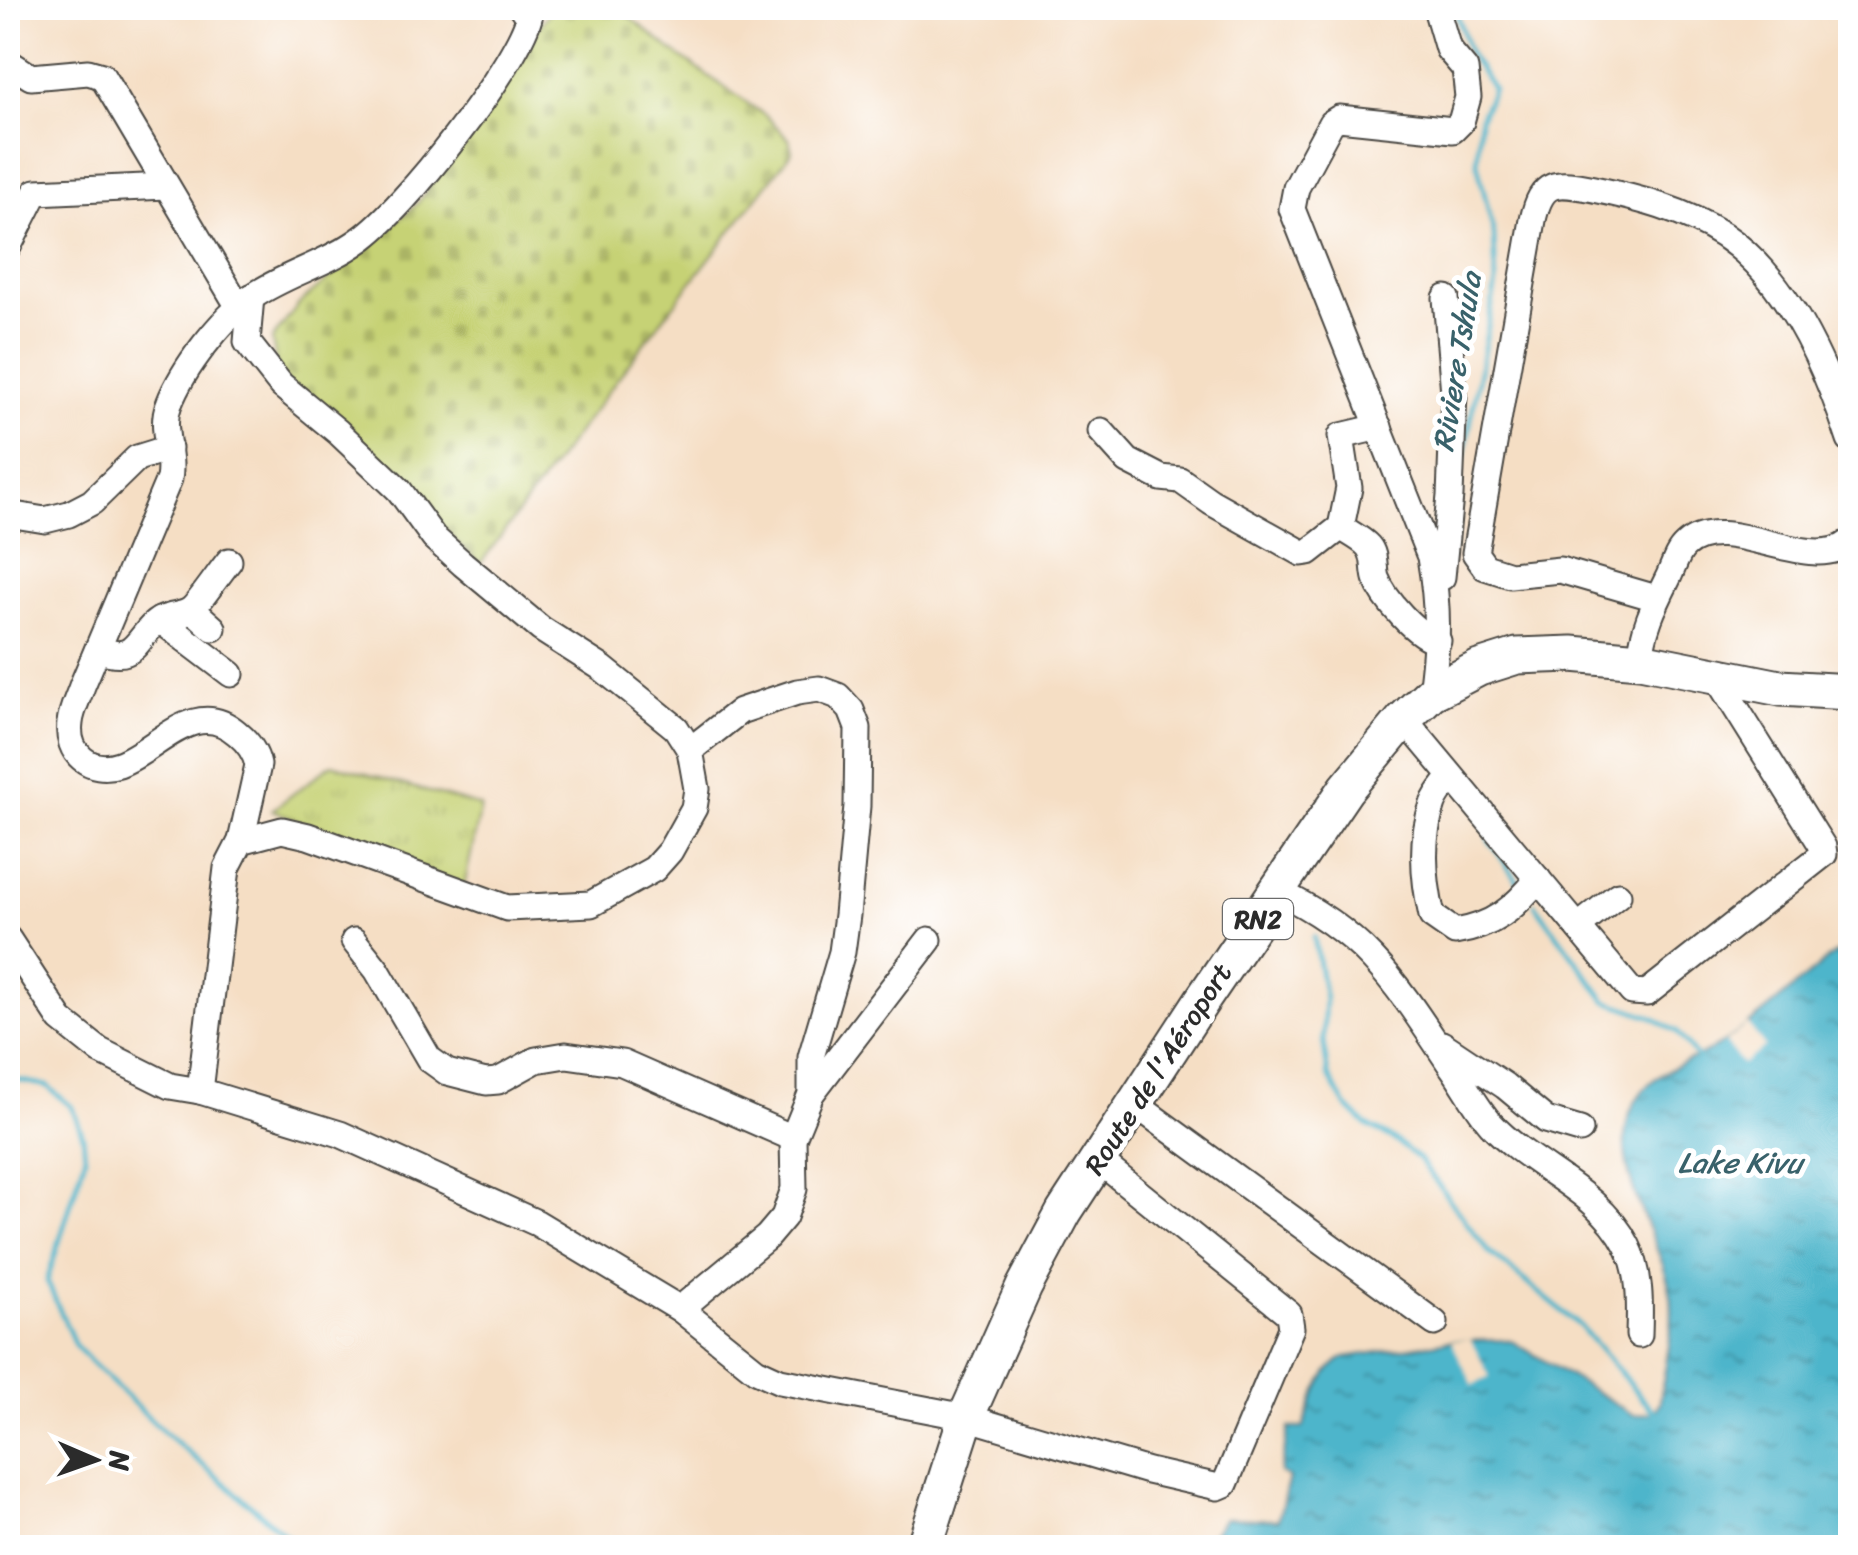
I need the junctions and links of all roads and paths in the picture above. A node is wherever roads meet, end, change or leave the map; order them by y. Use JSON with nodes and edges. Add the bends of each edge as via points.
{"nodes":[{"id":1,"x":522,"y":8,"type":"edge"},
{"id":2,"x":1436,"y":8,"type":"edge"},
{"id":3,"x":8,"y":62,"type":"edge"},
{"id":4,"x":166,"y":186,"type":"junction"},
{"id":5,"x":8,"y":247,"type":"edge"},
{"id":6,"x":1446,"y":298,"type":"dead end"},
{"id":7,"x":246,"y":303,"type":"junction"},
{"id":8,"x":1378,"y":427,"type":"junction"},
{"id":9,"x":1101,"y":431,"type":"dead end"},
{"id":10,"x":1850,"y":440,"type":"edge"},
{"id":11,"x":169,"y":448,"type":"junction"},
{"id":12,"x":8,"y":514,"type":"edge"},
{"id":13,"x":1341,"y":527,"type":"junction"},
{"id":14,"x":1850,"y":542,"type":"edge"},
{"id":15,"x":229,"y":560,"type":"dead end"},
{"id":16,"x":1656,"y":598,"type":"junction"},
{"id":17,"x":1438,"y":606,"type":"junction"},
{"id":18,"x":192,"y":609,"type":"junction"},
{"id":19,"x":160,"y":620,"type":"junction"},
{"id":20,"x":214,"y":628,"type":"dead end"},
{"id":21,"x":1438,"y":641,"type":"junction"},
{"id":22,"x":98,"y":650,"type":"junction"},
{"id":23,"x":1640,"y":660,"type":"junction"},
{"id":24,"x":231,"y":674,"type":"dead end"},
{"id":25,"x":1714,"y":674,"type":"junction"},
{"id":26,"x":1850,"y":692,"type":"edge"},
{"id":27,"x":1430,"y":694,"type":"junction"},
{"id":28,"x":1404,"y":719,"type":"junction"},
{"id":29,"x":690,"y":750,"type":"junction"},
{"id":30,"x":1451,"y":777,"type":"junction"},
{"id":31,"x":241,"y":842,"type":"junction"},
{"id":32,"x":1538,"y":879,"type":"junction"},
{"id":33,"x":1277,"y":891,"type":"junction"},
{"id":34,"x":1618,"y":894,"type":"dead end"},
{"id":35,"x":1579,"y":926,"type":"junction"},
{"id":36,"x":8,"y":939,"type":"edge"},
{"id":37,"x":929,"y":940,"type":"dead end"},
{"id":38,"x":354,"y":941,"type":"dead end"},
{"id":39,"x":1433,"y":1038,"type":"junction"},
{"id":40,"x":200,"y":1091,"type":"junction"},
{"id":41,"x":811,"y":1094,"type":"junction"},
{"id":42,"x":1135,"y":1104,"type":"junction"},
{"id":43,"x":1580,"y":1130,"type":"dead end"},
{"id":44,"x":794,"y":1138,"type":"junction"},
{"id":45,"x":1098,"y":1160,"type":"junction"},
{"id":46,"x":680,"y":1309,"type":"junction"},
{"id":47,"x":1436,"y":1323,"type":"dead end"},
{"id":48,"x":1639,"y":1335,"type":"dead end"},
{"id":49,"x":966,"y":1418,"type":"junction"},
{"id":50,"x":924,"y":1548,"type":"edge"}],
"edges":[{"from":1,"to":7,"type":"street","via":[[529,18],[523,37],[480,102],[385,219],[360,240]]},
{"from":2,"to":8,"type":"street","via":[[1448,49],[1466,69],[1461,122],[1452,130],[1331,122],[1292,209]]},
{"from":3,"to":4,"type":"street","via":[[32,77],[102,76]]},
{"from":4,"to":5,"type":"street","via":[[36,192]]},
{"from":4,"to":7,"type":"street"},
{"from":6,"to":17,"type":"street","via":[[1454,394]]},
{"from":7,"to":11,"type":"street","via":[[214,333],[167,407]]},
{"from":7,"to":29,"type":"street","via":[[247,342],[281,385],[399,490],[463,564],[647,704]]},
{"from":8,"to":13,"type":"street","via":[[1342,436],[1349,488]]},
{"from":8,"to":17,"type":"street","via":[[1430,557]]},
{"from":9,"to":13,"type":"street","via":[[1128,461],[1180,480],[1302,553]]},
{"from":10,"to":16,"type":"street","via":[[1796,319],[1776,288],[1725,237],[1650,202],[1570,184],[1550,186],[1539,195],[1533,220],[1475,552],[1485,567],[1510,574],[1560,570]]},
{"from":11,"to":12,"type":"street","via":[[137,458],[92,502],[69,514],[45,520]]},
{"from":11,"to":22,"type":"street","via":[[169,478]]},
{"from":13,"to":21,"type":"street","via":[[1368,546],[1376,578],[1401,614]]},
{"from":14,"to":16,"type":"street","via":[[1824,554],[1749,538],[1698,539],[1685,546]]},
{"from":15,"to":18,"type":"street"},
{"from":16,"to":23,"type":"street","via":[[1642,631]]},
{"from":17,"to":21,"type":"street"},
{"from":18,"to":19,"type":"street"},
{"from":18,"to":20,"type":"street"},
{"from":19,"to":22,"type":"street","via":[[130,652]]},
{"from":19,"to":24,"type":"street"},
{"from":21,"to":27,"type":"street"},
{"from":22,"to":31,"type":"street","via":[[70,721],[76,755],[106,767],[144,752],[188,722],[220,722],[246,742],[258,765]]},
{"from":23,"to":25,"type":"highway","name":"Route de l'Aéroport","number":"RN2"},
{"from":23,"to":27,"type":"highway","name":"Route de l'Aéroport","number":"RN2","via":[[1517,656]]},
{"from":25,"to":26,"type":"highway","name":"Route de l'Aéroport","number":"RN2","via":[[1780,688]]},
{"from":25,"to":35,"type":"street","via":[[1823,847],[1822,858],[1647,993],[1632,992]]},
{"from":27,"to":28,"type":"highway","name":"Route de l'Aéroport","number":"RN2"},
{"from":28,"to":30,"type":"street"},
{"from":28,"to":33,"type":"highway","name":"Route de l'Aéroport","number":"RN2","via":[[1346,789]]},
{"from":29,"to":31,"type":"street","via":[[694,808],[670,851],[654,869],[592,904],[507,908],[282,830]]},
{"from":29,"to":41,"type":"street","via":[[740,711],[797,692],[838,696],[858,728],[847,915],[811,1057]]},
{"from":30,"to":32,"type":"street"},
{"from":30,"to":32,"type":"street","via":[[1433,803],[1425,850],[1432,916],[1455,932],[1482,928]]},
{"from":31,"to":40,"type":"street","via":[[228,868]]},
{"from":32,"to":35,"type":"street"},
{"from":33,"to":39,"type":"street","via":[[1360,943]]},
{"from":33,"to":42,"type":"highway","name":"Route de l'Aéroport","number":"RN2"},
{"from":34,"to":35,"type":"street"},
{"from":36,"to":40,"type":"street","via":[[77,1036],[136,1072]]},
{"from":37,"to":41,"type":"street"},
{"from":38,"to":44,"type":"street","via":[[428,1059],[446,1072],[486,1082],[536,1060],[592,1057],[622,1063]]},
{"from":39,"to":43,"type":"street","via":[[1546,1120]]},
{"from":39,"to":48,"type":"street","via":[[1489,1122],[1610,1217],[1637,1278]]},
{"from":40,"to":46,"type":"street","via":[[340,1134],[522,1216]]},
{"from":41,"to":44,"type":"street"},
{"from":42,"to":45,"type":"highway","name":"Route de l'Aéroport","number":"RN2"},
{"from":42,"to":47,"type":"street"},
{"from":44,"to":46,"type":"street","via":[[794,1189],[784,1216]]},
{"from":45,"to":49,"type":"highway","name":"Route de l'Aéroport","number":"RN2","via":[[1024,1287]]},
{"from":45,"to":49,"type":"street","via":[[1289,1314],[1291,1328],[1226,1484],[1148,1471]]},
{"from":46,"to":49,"type":"street","via":[[756,1370],[780,1381]]},
{"from":49,"to":50,"type":"highway","name":"Route de l'Aéroport","number":"RN2"}]}
